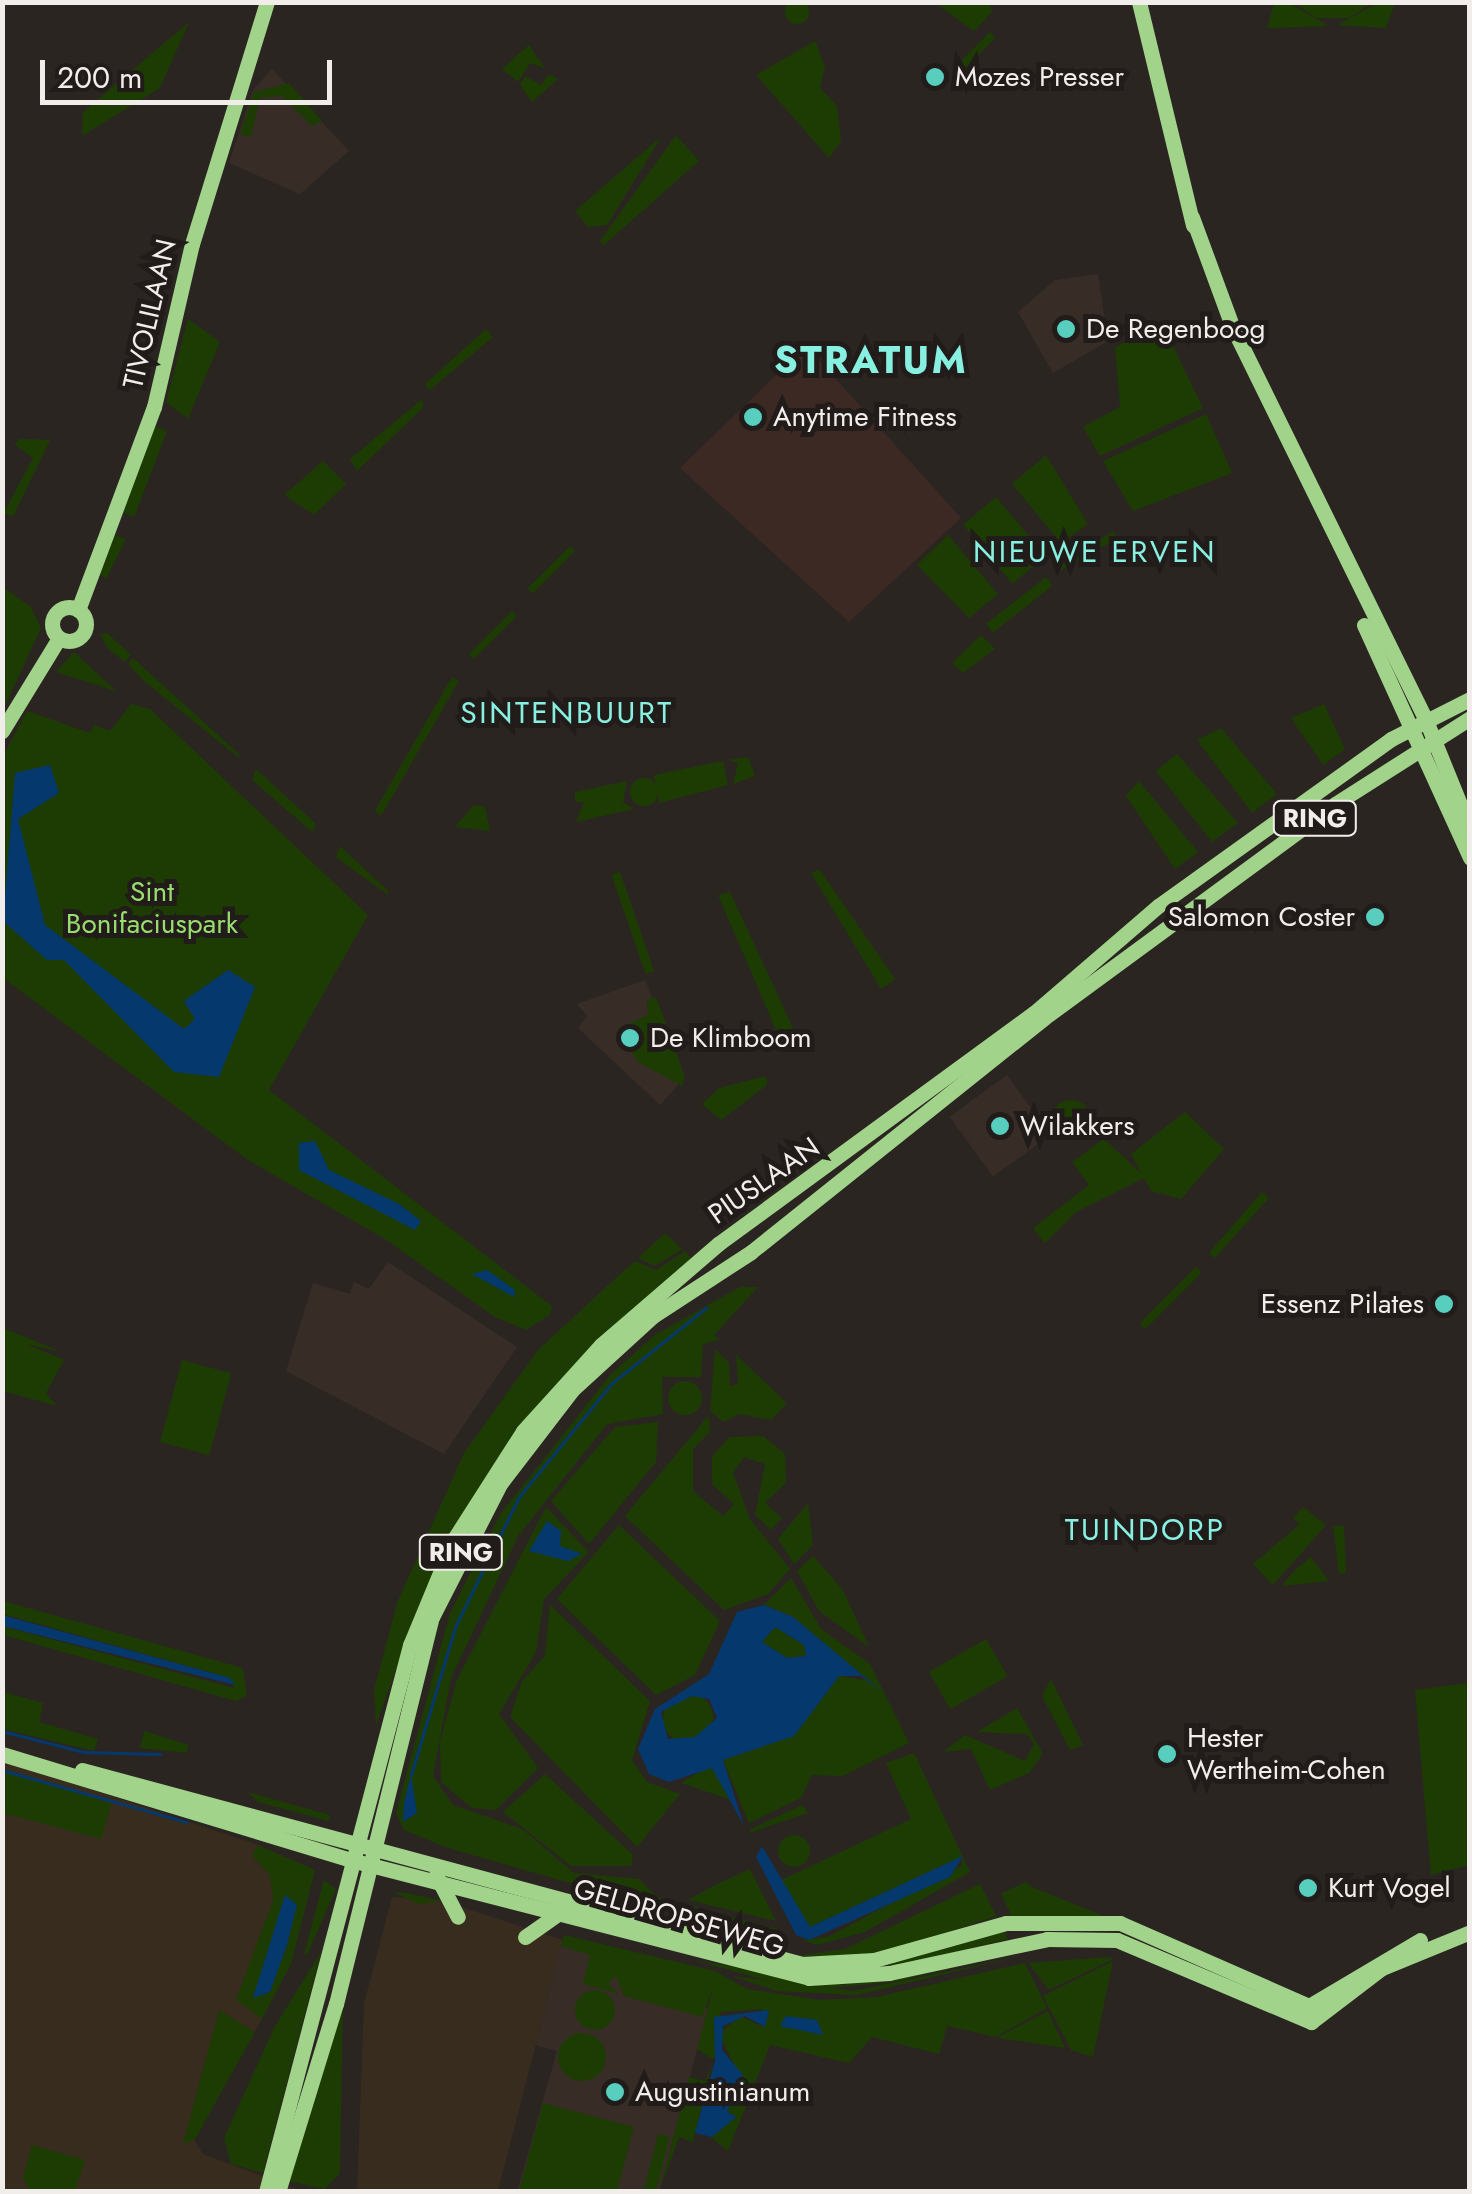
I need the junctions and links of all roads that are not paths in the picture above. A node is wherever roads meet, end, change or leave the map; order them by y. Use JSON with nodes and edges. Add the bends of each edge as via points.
{"nodes":[{"id":1,"x":267,"y":2,"type":"edge"},
{"id":2,"x":1140,"y":7,"type":"edge"},
{"id":3,"x":1340,"y":561,"type":"junction"},
{"id":4,"x":78,"y":610,"type":"junction"},
{"id":5,"x":59,"y":638,"type":"junction"},
{"id":6,"x":1470,"y":698,"type":"edge"},
{"id":7,"x":1425,"y":718,"type":"junction"},
{"id":8,"x":1470,"y":718,"type":"edge"},
{"id":9,"x":1409,"y":727,"type":"junction"},
{"id":10,"x":2,"y":731,"type":"edge"},
{"id":11,"x":1434,"y":740,"type":"junction"},
{"id":12,"x":1420,"y":749,"type":"junction"},
{"id":13,"x":1470,"y":828,"type":"edge"},
{"id":14,"x":1470,"y":858,"type":"edge"},
{"id":15,"x":2,"y":1754,"type":"edge"},
{"id":16,"x":33,"y":1762,"type":"junction"},
{"id":17,"x":352,"y":1838,"type":"junction"},
{"id":18,"x":375,"y":1844,"type":"junction"},
{"id":19,"x":347,"y":1858,"type":"junction"},
{"id":20,"x":372,"y":1862,"type":"junction"},
{"id":21,"x":436,"y":1875,"type":"junction"},
{"id":22,"x":562,"y":1912,"type":"junction"},
{"id":23,"x":458,"y":1916,"type":"dead end"},
{"id":24,"x":1470,"y":1924,"type":"edge"},
{"id":25,"x":1470,"y":1932,"type":"edge"},
{"id":26,"x":525,"y":1936,"type":"dead end"},
{"id":27,"x":1314,"y":2013,"type":"junction"},
{"id":28,"x":277,"y":2181,"type":"edge"},
{"id":29,"x":266,"y":2192,"type":"edge"}],
"edges":[{"from":1,"to":4,"type":"main road","name":"TIVOLILAAN","via":[[192,244],[154,407]]},
{"from":2,"to":3,"type":"main road","via":[[1206,278]]},
{"from":3,"to":7,"type":"main road"},
{"from":3,"to":9,"type":"main road"},
{"from":4,"to":5,"type":"main road","via":[[81,635]]},
{"from":4,"to":5,"type":"main road","via":[[55,614]]},
{"from":5,"to":10,"type":"main road"},
{"from":6,"to":7,"type":"main road","number":"RING"},
{"from":7,"to":9,"type":"main road","number":"RING"},
{"from":7,"to":11,"type":"main road"},
{"from":8,"to":11,"type":"main road","number":"RING"},
{"from":9,"to":12,"type":"main road"},
{"from":9,"to":17,"type":"main road","name":"PIUSLAAN","number":"RING","via":[[1158,906],[1034,1013],[718,1244],[565,1382],[454,1539],[410,1645]]},
{"from":11,"to":12,"type":"main road","number":"RING"},
{"from":11,"to":13,"type":"main road"},
{"from":12,"to":14,"type":"main road"},
{"from":12,"to":18,"type":"main road","name":"PIUSLAAN","number":"RING","via":[[1044,1018],[751,1252],[653,1316],[572,1390],[500,1484],[432,1617]]},
{"from":15,"to":16,"type":"main road","name":"GELDROPSEWEG"},
{"from":16,"to":17,"type":"main road","name":"GELDROPSEWEG","via":[[160,1784]]},
{"from":16,"to":19,"type":"main road","name":"GELDROPSEWEG"},
{"from":17,"to":18,"type":"main road","name":"GELDROPSEWEG"},
{"from":17,"to":19,"type":"main road","number":"RING"},
{"from":18,"to":20,"type":"main road","number":"RING"},
{"from":18,"to":27,"type":"main road","name":"GELDROPSEWEG","via":[[802,1964],[874,1960],[1006,1923],[1120,1923]]},
{"from":19,"to":20,"type":"main road","name":"GELDROPSEWEG"},
{"from":19,"to":28,"type":"main road","number":"RING"},
{"from":20,"to":21,"type":"main road","name":"GELDROPSEWEG"},
{"from":20,"to":28,"type":"main road","number":"RING"},
{"from":21,"to":22,"type":"main road","name":"GELDROPSEWEG"},
{"from":21,"to":23,"type":"main road"},
{"from":22,"to":26,"type":"main road"},
{"from":22,"to":27,"type":"main road","name":"GELDROPSEWEG","via":[[809,1978],[889,1973],[1047,1939],[1116,1940]]},
{"from":24,"to":27,"type":"main road","via":[[1386,1953]]},
{"from":25,"to":27,"type":"main road","via":[[1382,1968]]},
{"from":28,"to":29,"type":"main road","number":"RING"}]}
